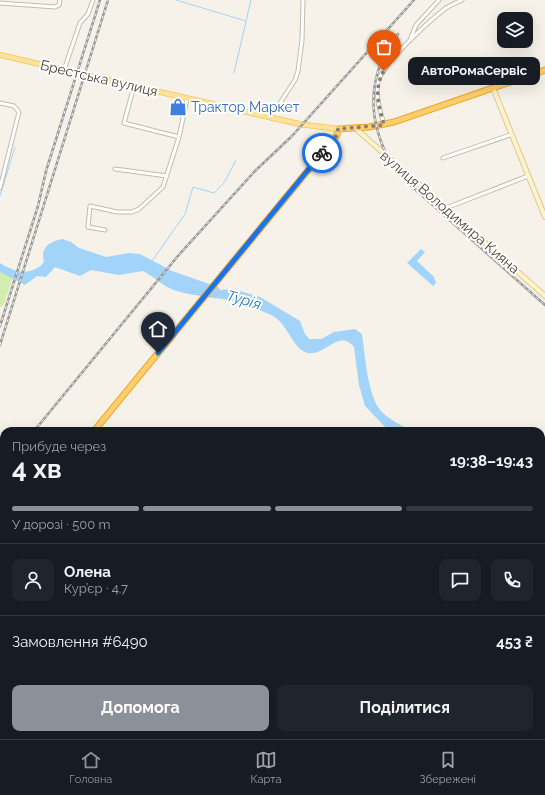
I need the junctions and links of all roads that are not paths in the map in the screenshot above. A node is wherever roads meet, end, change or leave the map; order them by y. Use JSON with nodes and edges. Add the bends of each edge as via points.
{"nodes":[{"id":1,"x":60,"y":0,"type":"edge"},
{"id":2,"x":93,"y":0,"type":"edge"},
{"id":3,"x":303,"y":0,"type":"edge"},
{"id":4,"x":439,"y":0,"type":"edge"},
{"id":5,"x":462,"y":0,"type":"edge"},
{"id":6,"x":456,"y":1,"type":"edge"},
{"id":7,"x":0,"y":3,"type":"edge"},
{"id":8,"x":409,"y":42,"type":"junction"},
{"id":9,"x":0,"y":56,"type":"edge"},
{"id":10,"x":64,"y":70,"type":"junction"},
{"id":11,"x":545,"y":70,"type":"edge"},
{"id":12,"x":134,"y":86,"type":"junction"},
{"id":13,"x":493,"y":88,"type":"junction"},
{"id":14,"x":187,"y":99,"type":"junction"},
{"id":15,"x":0,"y":103,"type":"edge"},
{"id":16,"x":267,"y":116,"type":"junction"},
{"id":17,"x":384,"y":125,"type":"junction"},
{"id":18,"x":355,"y":128,"type":"junction"},
{"id":19,"x":338,"y":129,"type":"junction"},
{"id":20,"x":510,"y":135,"type":"junction"},
{"id":21,"x":179,"y":137,"type":"junction"},
{"id":22,"x":443,"y":158,"type":"dead end"},
{"id":23,"x":115,"y":169,"type":"dead end"},
{"id":24,"x":167,"y":176,"type":"junction"},
{"id":25,"x":528,"y":176,"type":"junction"},
{"id":26,"x":0,"y":188,"type":"edge"},
{"id":27,"x":446,"y":208,"type":"junction"},
{"id":28,"x":545,"y":217,"type":"edge"},
{"id":29,"x":104,"y":230,"type":"dead end"},
{"id":30,"x":545,"y":296,"type":"edge"},
{"id":31,"x":97,"y":427,"type":"edge"}],
"edges":[{"from":1,"to":7,"type":"street","via":[[58,6]]},
{"from":2,"to":10,"type":"street","via":[[88,14],[80,23]]},
{"from":3,"to":16,"type":"street","via":[[298,71],[276,109]]},
{"from":4,"to":8,"type":"street","via":[[416,25]]},
{"from":5,"to":6,"type":"street"},
{"from":6,"to":8,"type":"street"},
{"from":8,"to":17,"type":"street","via":[[379,80],[378,96]]},
{"from":9,"to":10,"type":"main road","name":"Брестська вулиця"},
{"from":10,"to":12,"type":"main road","name":"Брестська вулиця"},
{"from":11,"to":13,"type":"highway","name":"Брестська вулиця"},
{"from":12,"to":14,"type":"main road","name":"Брестська вулиця"},
{"from":12,"to":21,"type":"street","via":[[124,123]]},
{"from":13,"to":17,"type":"highway","name":"Брестська вулиця"},
{"from":13,"to":20,"type":"main road"},
{"from":14,"to":16,"type":"main road","name":"Брестська вулиця"},
{"from":14,"to":21,"type":"street"},
{"from":15,"to":26,"type":"street","via":[[14,106],[19,112]]},
{"from":16,"to":19,"type":"main road","name":"Брестська вулиця"},
{"from":17,"to":18,"type":"highway","name":"Брестська вулиця"},
{"from":18,"to":19,"type":"highway","name":"Брестська вулиця"},
{"from":18,"to":27,"type":"main road","name":"вулиця Володимира Кияна"},
{"from":19,"to":31,"type":"highway","via":[[337,135]]},
{"from":20,"to":22,"type":"street"},
{"from":20,"to":25,"type":"main road"},
{"from":21,"to":24,"type":"street"},
{"from":23,"to":24,"type":"street"},
{"from":24,"to":29,"type":"street","via":[[163,187],[140,209],[121,212],[90,206],[88,227]]},
{"from":25,"to":27,"type":"street"},
{"from":25,"to":28,"type":"main road"},
{"from":27,"to":30,"type":"main road","name":"вулиця Володимира Кияна"}]}
